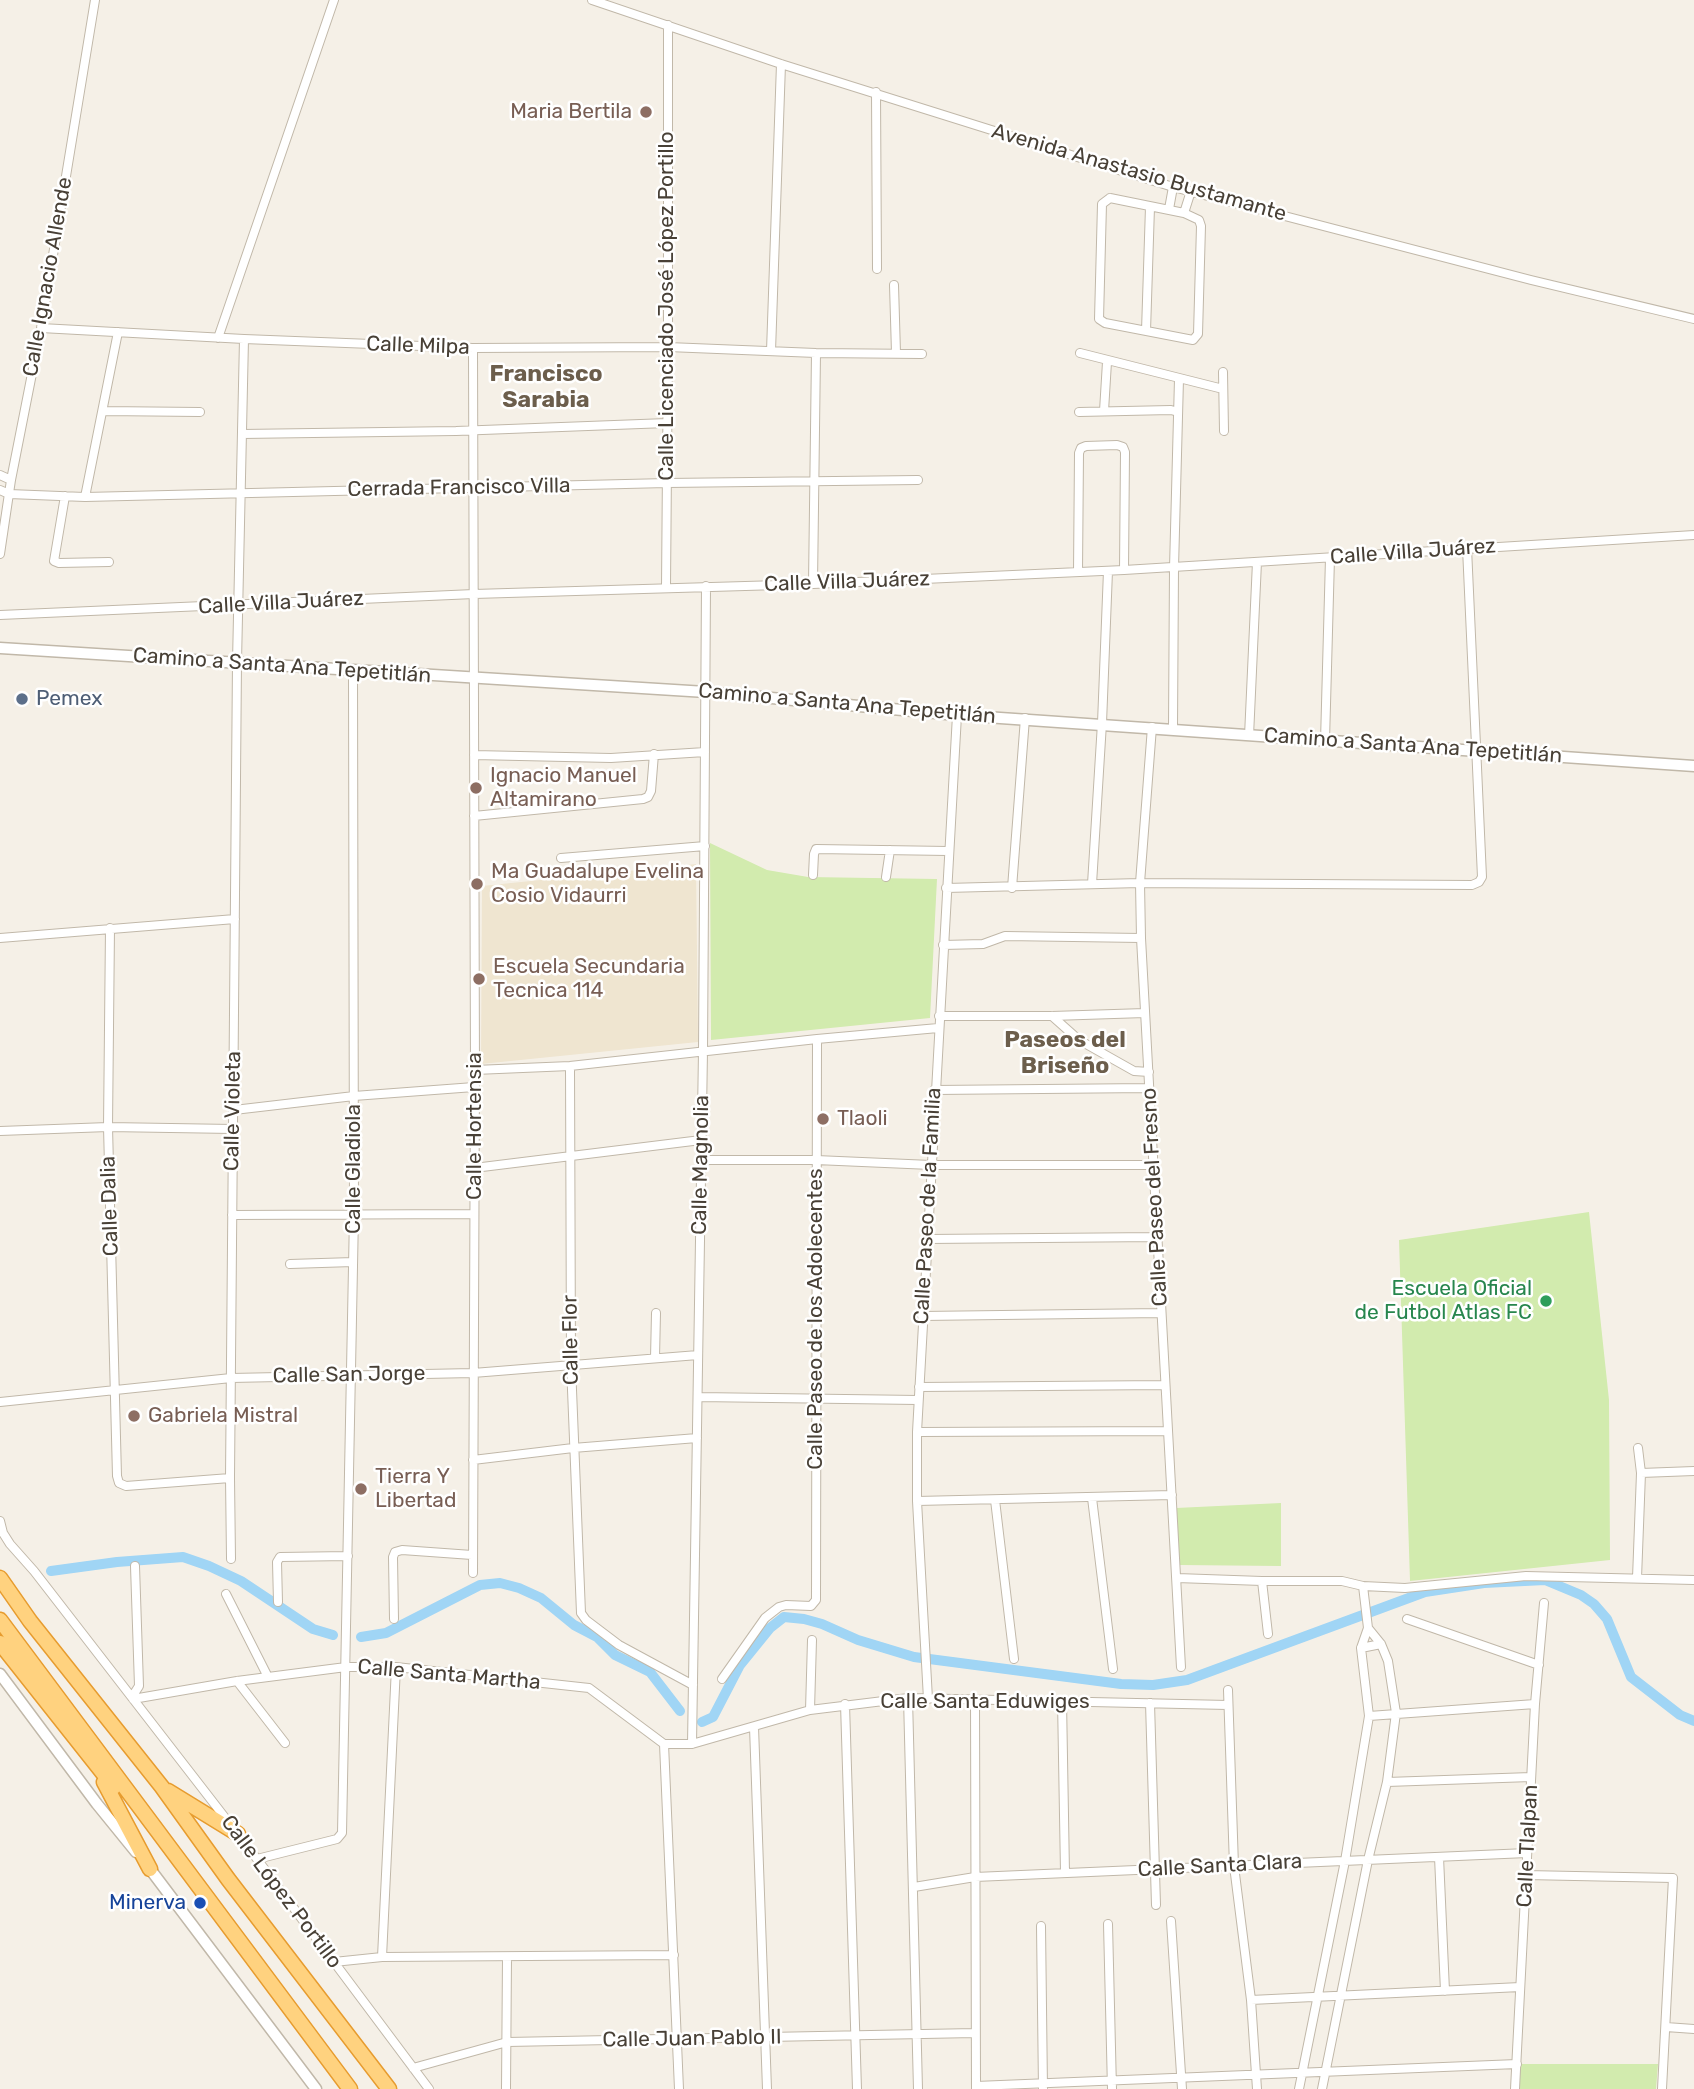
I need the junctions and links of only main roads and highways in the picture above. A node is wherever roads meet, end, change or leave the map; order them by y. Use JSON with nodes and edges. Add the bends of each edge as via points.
{"nodes":[{"id":1,"x":0,"y":1578,"type":"edge"},
{"id":2,"x":0,"y":1620,"type":"edge"},
{"id":3,"x":0,"y":1643,"type":"edge"},
{"id":4,"x":91,"y":1759,"type":"junction"},
{"id":5,"x":162,"y":1787,"type":"junction"},
{"id":6,"x":238,"y":1834,"type":"road end"},
{"id":7,"x":150,"y":1869,"type":"road end"},
{"id":8,"x":195,"y":1881,"type":"junction"},
{"id":9,"x":350,"y":2089,"type":"edge"},
{"id":10,"x":388,"y":2089,"type":"edge"}],
"edges":[{"from":1,"to":5,"type":"highway"},
{"from":2,"to":8,"type":"highway"},
{"from":3,"to":4,"type":"highway"},
{"from":4,"to":7,"type":"highway"},
{"from":4,"to":8,"type":"highway","via":[[175,1866]]},
{"from":5,"to":6,"type":"highway"},
{"from":5,"to":10,"type":"highway"},
{"from":8,"to":9,"type":"highway"}]}
